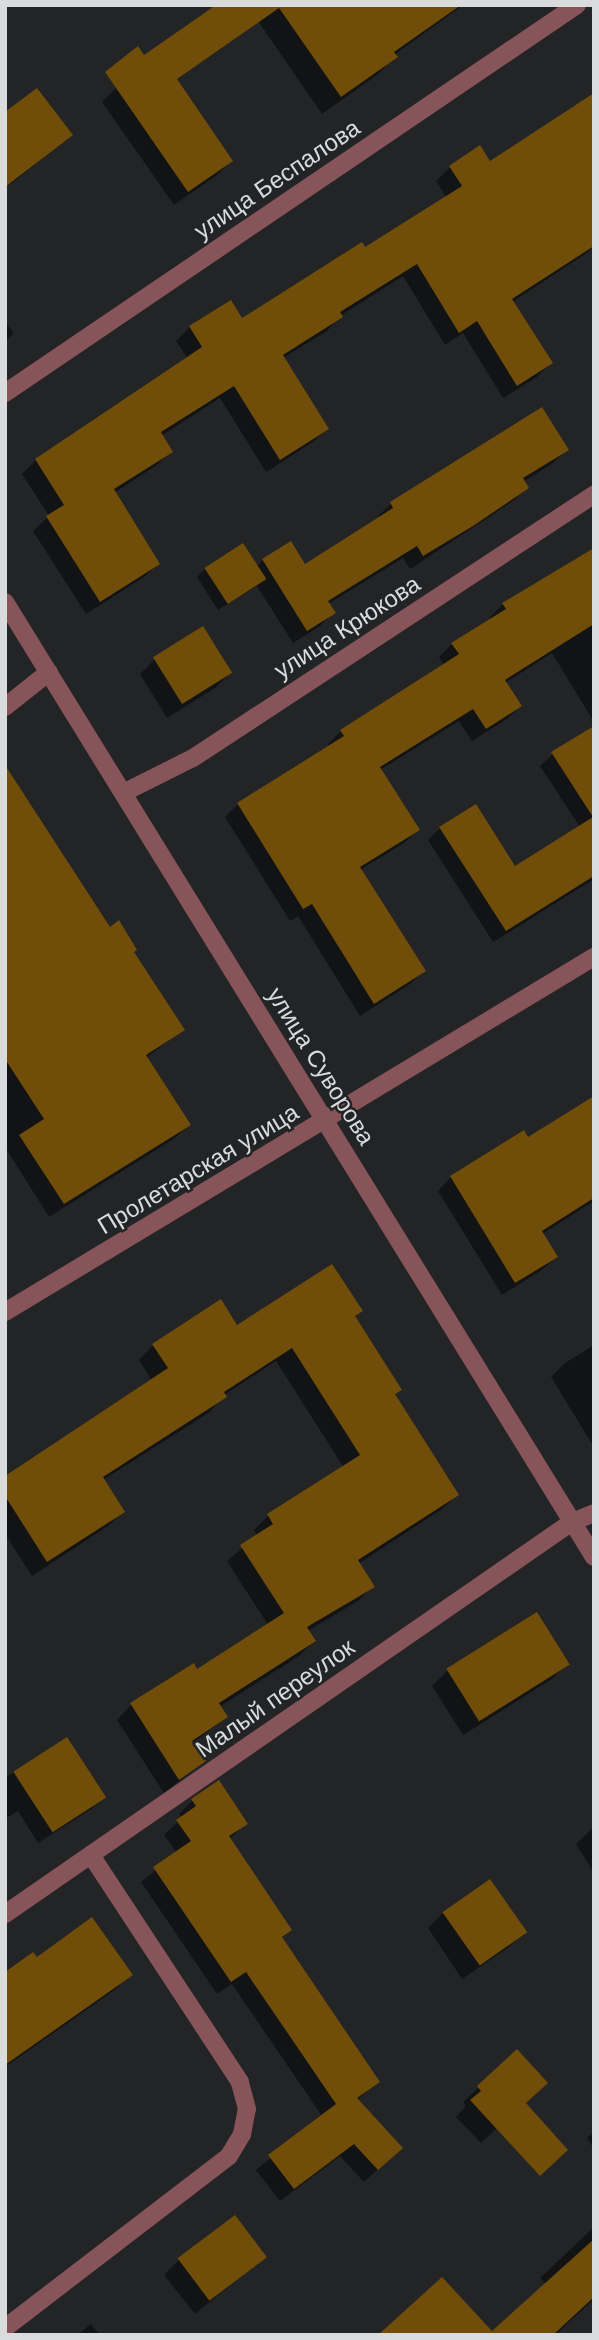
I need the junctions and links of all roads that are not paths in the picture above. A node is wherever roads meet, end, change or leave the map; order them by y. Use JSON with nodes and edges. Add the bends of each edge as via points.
{"nodes":[{"id":1,"x":577,"y":5,"type":"edge"},
{"id":2,"x":5,"y":393,"type":"edge"},
{"id":3,"x":594,"y":495,"type":"edge"},
{"id":4,"x":5,"y":601,"type":"edge"},
{"id":5,"x":48,"y":671,"type":"junction"},
{"id":6,"x":5,"y":708,"type":"edge"},
{"id":7,"x":123,"y":793,"type":"junction"},
{"id":8,"x":594,"y":957,"type":"edge"},
{"id":9,"x":326,"y":1121,"type":"junction"},
{"id":10,"x":5,"y":1312,"type":"edge"},
{"id":11,"x":594,"y":1513,"type":"edge"},
{"id":12,"x":572,"y":1522,"type":"junction"},
{"id":13,"x":594,"y":1557,"type":"edge"},
{"id":14,"x":91,"y":1855,"type":"junction"},
{"id":15,"x":5,"y":1914,"type":"edge"},
{"id":16,"x":5,"y":2328,"type":"edge"}],
"edges":[{"from":1,"to":2,"type":"street","name":"улица Беспалова"},
{"from":3,"to":7,"type":"street","name":"улица Крюкова","via":[[193,758]]},
{"from":4,"to":5,"type":"street","name":"улица Суворова"},
{"from":5,"to":6,"type":"street"},
{"from":5,"to":7,"type":"street","name":"улица Суворова"},
{"from":7,"to":9,"type":"street","name":"улица Суворова"},
{"from":8,"to":9,"type":"street","name":"Пролетарская улица"},
{"from":9,"to":10,"type":"street","name":"Пролетарская улица"},
{"from":9,"to":12,"type":"street","name":"улица Суворова"},
{"from":11,"to":12,"type":"street","name":"Малый переулок"},
{"from":12,"to":13,"type":"street","name":"улица Суворова"},
{"from":12,"to":14,"type":"street","name":"Малый переулок"},
{"from":14,"to":15,"type":"street","name":"Малый переулок"},
{"from":14,"to":16,"type":"street","via":[[240,2082],[247,2109],[242,2134],[229,2156]]}]}
